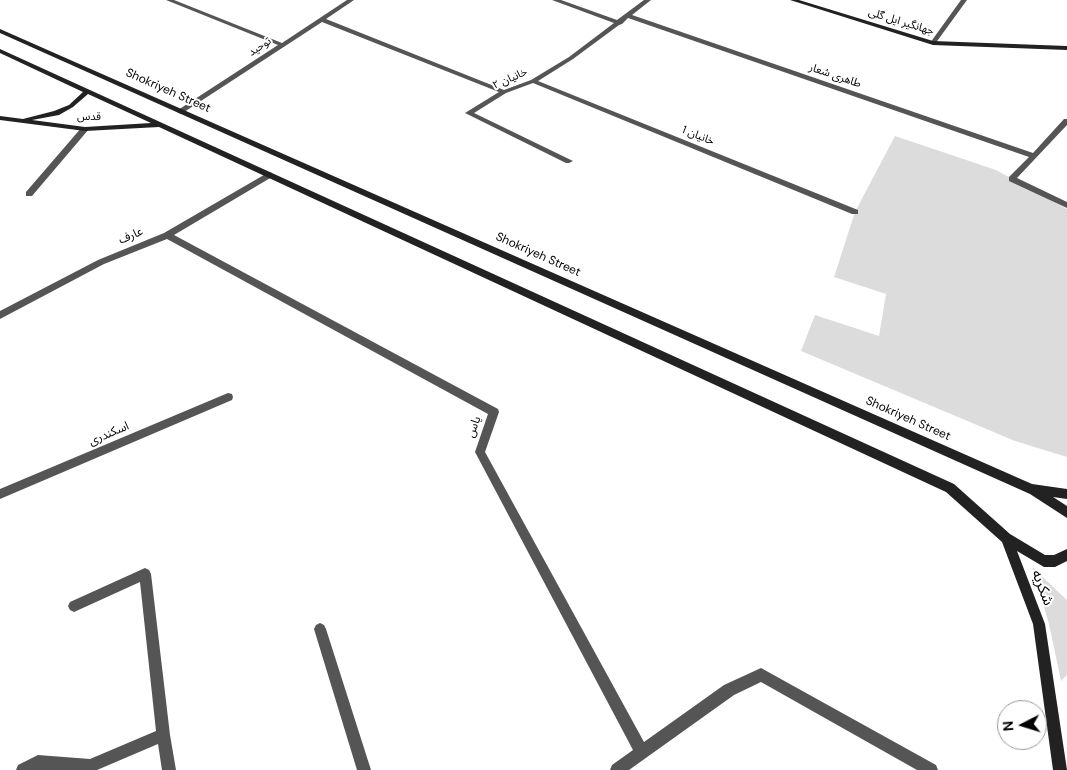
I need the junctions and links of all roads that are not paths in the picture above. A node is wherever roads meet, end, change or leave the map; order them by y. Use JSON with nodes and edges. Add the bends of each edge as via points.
{"nodes":[{"id":1,"x":170,"y":0,"type":"edge"},
{"id":2,"x":351,"y":0,"type":"edge"},
{"id":3,"x":555,"y":0,"type":"edge"},
{"id":4,"x":648,"y":0,"type":"edge"},
{"id":5,"x":793,"y":0,"type":"edge"},
{"id":6,"x":964,"y":0,"type":"edge"},
{"id":7,"x":629,"y":16,"type":"junction"},
{"id":8,"x":322,"y":19,"type":"junction"},
{"id":9,"x":620,"y":23,"type":"junction"},
{"id":10,"x":0,"y":31,"type":"edge"},
{"id":11,"x":933,"y":43,"type":"junction"},
{"id":12,"x":282,"y":45,"type":"junction"},
{"id":13,"x":1067,"y":48,"type":"edge"},
{"id":14,"x":0,"y":51,"type":"edge"},
{"id":15,"x":533,"y":81,"type":"junction"},
{"id":16,"x":87,"y":92,"type":"junction"},
{"id":17,"x":504,"y":92,"type":"junction"},
{"id":18,"x":181,"y":112,"type":"junction"},
{"id":19,"x":0,"y":118,"type":"edge"},
{"id":20,"x":17,"y":120,"type":"junction"},
{"id":21,"x":1067,"y":121,"type":"edge"},
{"id":22,"x":160,"y":125,"type":"junction"},
{"id":23,"x":85,"y":129,"type":"junction"},
{"id":24,"x":1034,"y":156,"type":"junction"},
{"id":25,"x":569,"y":161,"type":"dead end"},
{"id":26,"x":269,"y":175,"type":"junction"},
{"id":27,"x":29,"y":194,"type":"dead end"},
{"id":28,"x":1067,"y":205,"type":"edge"},
{"id":29,"x":855,"y":212,"type":"dead end"},
{"id":30,"x":167,"y":235,"type":"junction"},
{"id":31,"x":0,"y":315,"type":"edge"},
{"id":32,"x":228,"y":397,"type":"dead end"},
{"id":33,"x":1031,"y":489,"type":"junction"},
{"id":34,"x":0,"y":494,"type":"edge"},
{"id":35,"x":1067,"y":494,"type":"edge"},
{"id":36,"x":1067,"y":513,"type":"edge"},
{"id":37,"x":1006,"y":538,"type":"junction"},
{"id":38,"x":1067,"y":555,"type":"edge"},
{"id":39,"x":74,"y":606,"type":"dead end"},
{"id":40,"x":320,"y":629,"type":"dead end"},
{"id":41,"x":163,"y":734,"type":"junction"},
{"id":42,"x":642,"y":752,"type":"junction"},
{"id":43,"x":23,"y":770,"type":"edge"},
{"id":44,"x":169,"y":770,"type":"edge"},
{"id":45,"x":364,"y":770,"type":"edge"},
{"id":46,"x":618,"y":770,"type":"edge"},
{"id":47,"x":931,"y":770,"type":"edge"},
{"id":48,"x":1060,"y":770,"type":"edge"}],
"edges":[{"from":1,"to":12,"type":"street"},
{"from":2,"to":8,"type":"street","name":"توحید"},
{"from":3,"to":9,"type":"street"},
{"from":4,"to":7,"type":"street","name":"خانیان ۲"},
{"from":5,"to":11,"type":"main road","name":"جهانگیر ایل گلی"},
{"from":6,"to":11,"type":"street"},
{"from":7,"to":9,"type":"street","name":"خانیان ۲"},
{"from":7,"to":24,"type":"street","name":"طاهری شعار"},
{"from":8,"to":12,"type":"street","name":"توحید"},
{"from":8,"to":17,"type":"street"},
{"from":9,"to":15,"type":"street","name":"خانیان ۲"},
{"from":10,"to":18,"type":"main road","name":"Shokriyeh Street"},
{"from":11,"to":13,"type":"main road","name":"جهانگیر ایل گلی"},
{"from":12,"to":18,"type":"street","name":"توحید"},
{"from":14,"to":16,"type":"main road"},
{"from":15,"to":17,"type":"street","name":"خانیان ۲"},
{"from":15,"to":29,"type":"street","name":"خانیان 1"},
{"from":16,"to":20,"type":"main road","name":"قدس","via":[[71,106],[56,113]]},
{"from":16,"to":22,"type":"main road"},
{"from":17,"to":25,"type":"street","name":"خانیان ۲","via":[[469,113]]},
{"from":18,"to":33,"type":"main road","name":"Shokriyeh Street"},
{"from":19,"to":20,"type":"main road","name":"قدس"},
{"from":20,"to":23,"type":"main road","name":"قدس"},
{"from":21,"to":24,"type":"street"},
{"from":22,"to":23,"type":"main road","name":"قدس"},
{"from":22,"to":26,"type":"main road"},
{"from":23,"to":27,"type":"street"},
{"from":24,"to":28,"type":"street","via":[[1012,179]]},
{"from":26,"to":30,"type":"street","name":"عارف"},
{"from":26,"to":37,"type":"main road","via":[[950,488]]},
{"from":30,"to":31,"type":"street","name":"عارف","via":[[101,262]]},
{"from":30,"to":42,"type":"street","name":"یاس","via":[[494,412],[480,452]]},
{"from":32,"to":34,"type":"street","name":"اسکندری"},
{"from":33,"to":35,"type":"main road","name":"Shokriyeh Street"},
{"from":33,"to":36,"type":"main road"},
{"from":37,"to":38,"type":"main road","via":[[1044,561],[1055,561]]},
{"from":37,"to":48,"type":"main road","name":"شکریه","via":[[1039,624]]},
{"from":39,"to":41,"type":"street","via":[[145,574]]},
{"from":40,"to":45,"type":"street"},
{"from":41,"to":43,"type":"street","via":[[90,766],[38,762]]},
{"from":41,"to":44,"type":"street"},
{"from":42,"to":46,"type":"street"},
{"from":42,"to":47,"type":"street","via":[[729,690],[761,675]]}]}
